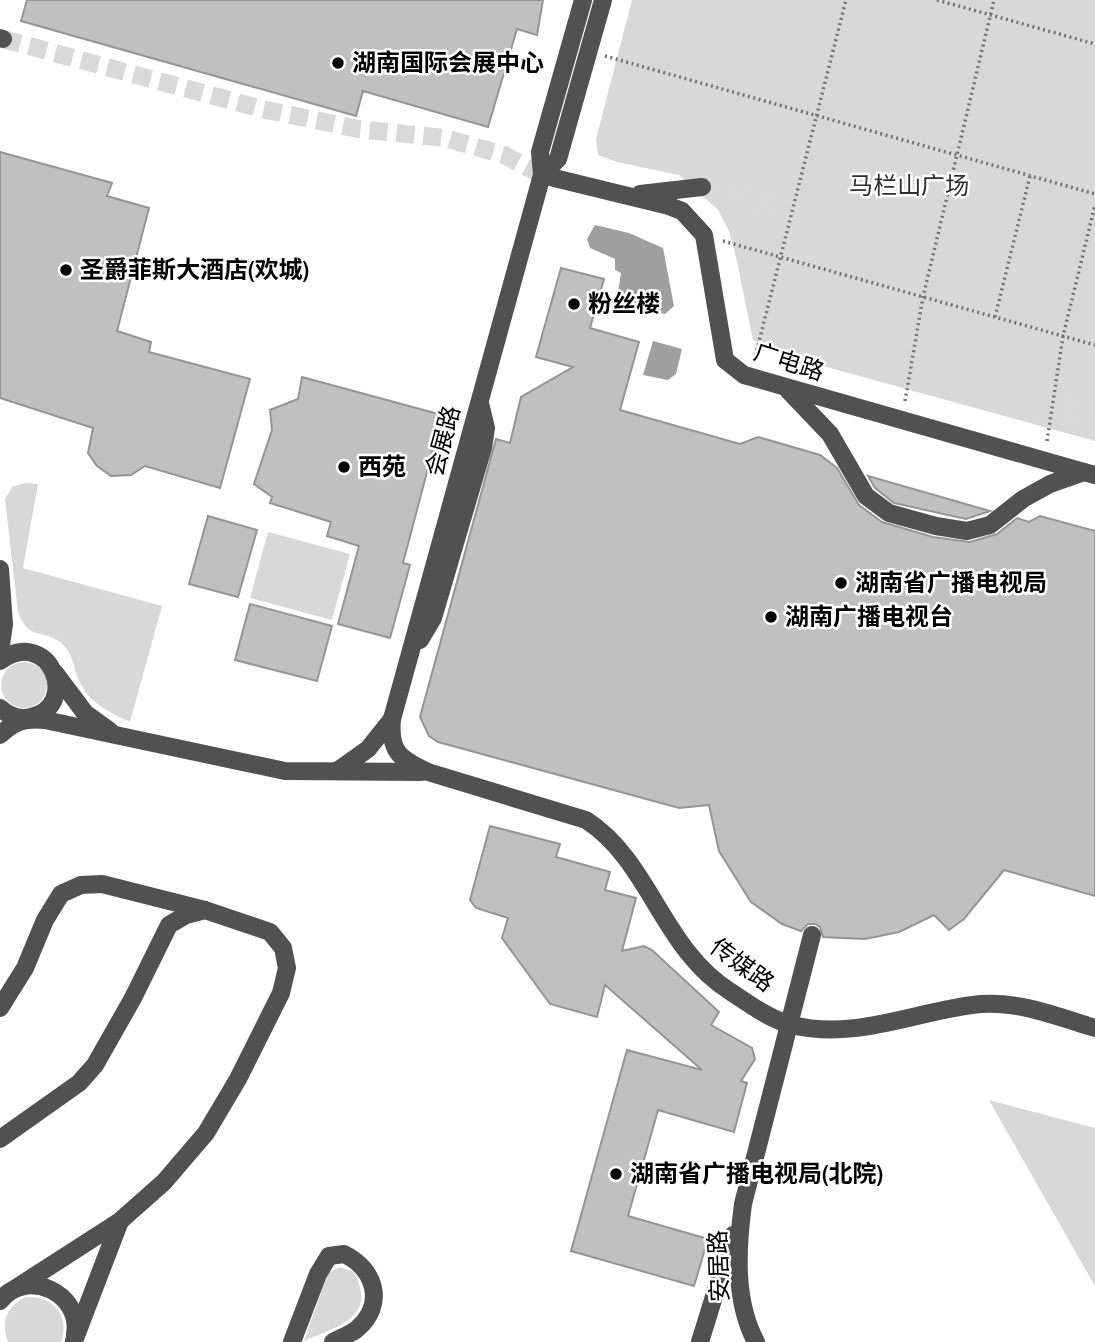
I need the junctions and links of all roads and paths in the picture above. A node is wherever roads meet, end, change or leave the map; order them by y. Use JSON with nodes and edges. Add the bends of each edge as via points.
{"nodes":[{"id":1,"x":846,"y":0,"type":"edge"},
{"id":2,"x":937,"y":0,"type":"edge"},
{"id":3,"x":994,"y":0,"type":"edge"},
{"id":4,"x":586,"y":4,"type":"edge"},
{"id":5,"x":991,"y":15,"type":"junction"},
{"id":6,"x":1095,"y":44,"type":"edge"},
{"id":7,"x":588,"y":51,"type":"junction"},
{"id":8,"x":816,"y":116,"type":"junction"},
{"id":9,"x":958,"y":155,"type":"junction"},
{"id":10,"x":542,"y":175,"type":"junction"},
{"id":11,"x":1030,"y":176,"type":"junction"},
{"id":12,"x":702,"y":187,"type":"tunnel mouth"},
{"id":13,"x":1095,"y":194,"type":"edge"},
{"id":14,"x":631,"y":196,"type":"junction"},
{"id":15,"x":1095,"y":205,"type":"edge"},
{"id":16,"x":704,"y":235,"type":"junction"},
{"id":17,"x":780,"y":257,"type":"junction"},
{"id":18,"x":923,"y":297,"type":"junction"},
{"id":19,"x":995,"y":317,"type":"junction"},
{"id":20,"x":1063,"y":336,"type":"junction"},
{"id":21,"x":1095,"y":345,"type":"edge"},
{"id":22,"x":750,"y":378,"type":"junction"},
{"id":23,"x":787,"y":389,"type":"junction"},
{"id":24,"x":901,"y":421,"type":"junction"},
{"id":25,"x":1044,"y":461,"type":"junction"},
{"id":26,"x":1090,"y":474,"type":"edge"},
{"id":27,"x":0,"y":569,"type":"edge"},
{"id":28,"x":4,"y":624,"type":"junction"},
{"id":29,"x":0,"y":652,"type":"edge"},
{"id":30,"x":37,"y":654,"type":"junction"},
{"id":31,"x":0,"y":662,"type":"edge"},
{"id":32,"x":51,"y":666,"type":"junction"},
{"id":33,"x":0,"y":708,"type":"edge"},
{"id":34,"x":26,"y":718,"type":"junction"},
{"id":35,"x":392,"y":719,"type":"junction"},
{"id":36,"x":0,"y":735,"type":"edge"},
{"id":37,"x":122,"y":738,"type":"junction"},
{"id":38,"x":337,"y":771,"type":"junction"},
{"id":39,"x":428,"y":772,"type":"junction"},
{"id":40,"x":153,"y":897,"type":"junction"},
{"id":41,"x":205,"y":910,"type":"junction"},
{"id":42,"x":169,"y":925,"type":"junction"},
{"id":43,"x":812,"y":935,"type":"dead end"},
{"id":44,"x":0,"y":1008,"type":"edge"},
{"id":45,"x":790,"y":1025,"type":"junction"},
{"id":46,"x":1095,"y":1028,"type":"edge"},
{"id":47,"x":0,"y":1139,"type":"edge"},
{"id":48,"x":743,"y":1204,"type":"junction"},
{"id":49,"x":120,"y":1221,"type":"junction"},
{"id":50,"x":16,"y":1289,"type":"junction"},
{"id":51,"x":0,"y":1301,"type":"edge"},
{"id":52,"x":74,"y":1342,"type":"edge"},
{"id":53,"x":292,"y":1342,"type":"edge"},
{"id":54,"x":333,"y":1342,"type":"edge"},
{"id":55,"x":700,"y":1342,"type":"edge"},
{"id":56,"x":756,"y":1342,"type":"edge"}],
"edges":[{"from":1,"to":8,"type":"path"},
{"from":2,"to":5,"type":"path"},
{"from":3,"to":5,"type":"path"},
{"from":4,"to":7,"type":"street","name":"会展路"},
{"from":4,"to":10,"type":"street","name":"会展路","via":[[540,152]]},
{"from":5,"to":6,"type":"path"},
{"from":5,"to":9,"type":"path"},
{"from":7,"to":8,"type":"path"},
{"from":7,"to":10,"type":"street","name":"会展路","via":[[558,159]]},
{"from":8,"to":9,"type":"path"},
{"from":8,"to":17,"type":"path"},
{"from":9,"to":11,"type":"path"},
{"from":9,"to":18,"type":"path"},
{"from":10,"to":14,"type":"street"},
{"from":10,"to":35,"type":"street","name":"会展路"},
{"from":11,"to":13,"type":"path"},
{"from":11,"to":19,"type":"path"},
{"from":12,"to":14,"type":"street"},
{"from":14,"to":16,"type":"street","via":[[682,211]]},
{"from":15,"to":20,"type":"path"},
{"from":16,"to":17,"type":"path"},
{"from":16,"to":22,"type":"street","name":"广电路","via":[[725,360]]},
{"from":17,"to":18,"type":"path"},
{"from":17,"to":22,"type":"path"},
{"from":18,"to":19,"type":"path"},
{"from":18,"to":24,"type":"path"},
{"from":19,"to":20,"type":"path"},
{"from":20,"to":21,"type":"path"},
{"from":20,"to":25,"type":"path"},
{"from":22,"to":23,"type":"street","name":"广电路"},
{"from":23,"to":24,"type":"street","name":"广电路"},
{"from":23,"to":26,"type":"street","via":[[830,434],[866,496],[889,513],[967,531],[990,525],[1032,494]]},
{"from":24,"to":25,"type":"street","name":"广电路"},
{"from":25,"to":26,"type":"street","name":"广电路"},
{"from":27,"to":28,"type":"street"},
{"from":28,"to":29,"type":"street"},
{"from":28,"to":30,"type":"street"},
{"from":30,"to":31,"type":"street","via":[[17,652]]},
{"from":30,"to":32,"type":"street"},
{"from":32,"to":34,"type":"street","via":[[55,695],[44,711]]},
{"from":32,"to":37,"type":"street","via":[[85,713]]},
{"from":33,"to":34,"type":"street"},
{"from":34,"to":36,"type":"street"},
{"from":34,"to":37,"type":"street"},
{"from":35,"to":38,"type":"street","via":[[368,749]]},
{"from":35,"to":39,"type":"street","via":[[391,738],[397,752],[406,762]]},
{"from":37,"to":38,"type":"street","via":[[273,769]]},
{"from":38,"to":39,"type":"street"},
{"from":39,"to":45,"type":"street","name":"传媒路","via":[[586,820],[604,831],[688,956],[728,991]]},
{"from":40,"to":41,"type":"street"},
{"from":40,"to":42,"type":"street"},
{"from":40,"to":44,"type":"street","via":[[102,884],[81,885],[61,894]]},
{"from":41,"to":42,"type":"street"},
{"from":41,"to":49,"type":"street","via":[[270,932],[283,948],[287,968],[281,993],[206,1133],[164,1182]]},
{"from":42,"to":47,"type":"street","via":[[95,1065],[79,1083]]},
{"from":43,"to":45,"type":"street","name":"安居路"},
{"from":45,"to":46,"type":"street","name":"传媒路","via":[[871,1027],[979,1004],[1000,1004]]},
{"from":45,"to":48,"type":"street","name":"安居路"},
{"from":48,"to":55,"type":"street"},
{"from":48,"to":56,"type":"street","name":"安居路","via":[[739,1272],[746,1317]]},
{"from":49,"to":50,"type":"street"},
{"from":49,"to":52,"type":"street"},
{"from":50,"to":51,"type":"street"},
{"from":50,"to":52,"type":"street","via":[[43,1286],[66,1301],[75,1320]]},
{"from":53,"to":54,"type":"street","via":[[318,1274],[329,1256],[344,1254],[366,1270],[375,1287],[373,1309],[357,1329]]}]}
